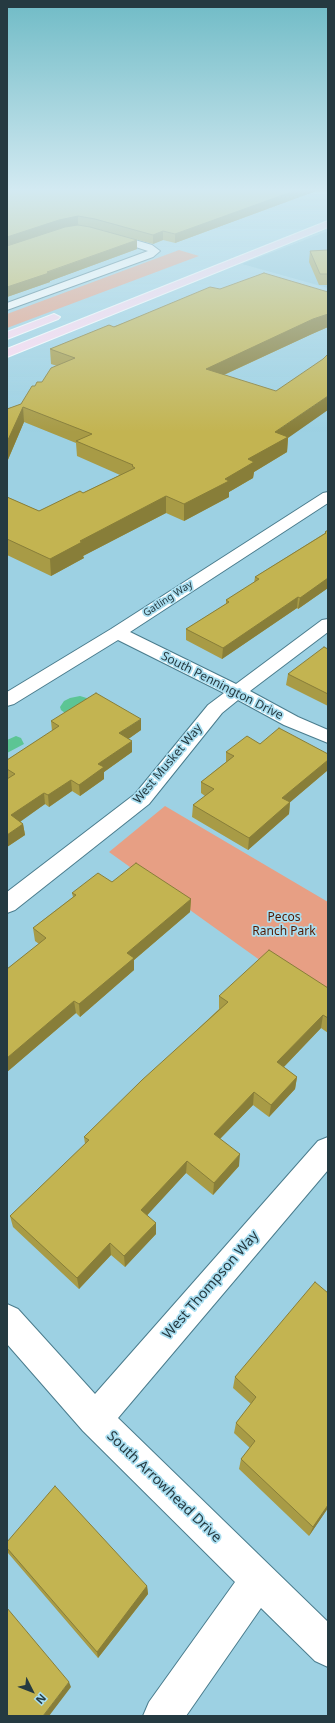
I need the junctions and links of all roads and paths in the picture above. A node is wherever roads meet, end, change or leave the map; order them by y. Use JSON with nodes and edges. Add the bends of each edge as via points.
{"nodes":[{"id":1,"x":104,"y":271,"type":"edge"},
{"id":2,"x":210,"y":271,"type":"edge"},
{"id":3,"x":7,"y":307,"type":"edge"},
{"id":4,"x":66,"y":313,"type":"dead end"},
{"id":5,"x":7,"y":336,"type":"edge"},
{"id":6,"x":7,"y":353,"type":"edge"},
{"id":7,"x":328,"y":496,"type":"edge"},
{"id":8,"x":328,"y":624,"type":"edge"},
{"id":9,"x":117,"y":632,"type":"junction"},
{"id":10,"x":237,"y":692,"type":"junction"},
{"id":11,"x":7,"y":700,"type":"edge"},
{"id":12,"x":328,"y":737,"type":"edge"},
{"id":13,"x":7,"y":904,"type":"edge"},
{"id":14,"x":328,"y":1150,"type":"edge"},
{"id":15,"x":7,"y":1320,"type":"edge"},
{"id":16,"x":95,"y":1420,"type":"junction"},
{"id":17,"x":258,"y":1580,"type":"junction"},
{"id":18,"x":328,"y":1648,"type":"edge"},
{"id":19,"x":163,"y":1716,"type":"edge"}],
"edges":[{"from":1,"to":3,"type":"street"},
{"from":2,"to":6,"type":"main road"},
{"from":4,"to":5,"type":"main road"},
{"from":7,"to":9,"type":"street","name":"Gatling Way"},
{"from":8,"to":10,"type":"street","name":"West Musket Way"},
{"from":9,"to":10,"type":"street","name":"South Pennington Drive"},
{"from":9,"to":11,"type":"street","name":"Gatling Way"},
{"from":10,"to":12,"type":"street","name":"South Pennington Drive","via":[[291,721]]},
{"from":10,"to":13,"type":"street","name":"West Musket Way","via":[[215,709],[142,799]]},
{"from":14,"to":16,"type":"street","name":"West Thompson Way"},
{"from":15,"to":16,"type":"street","name":"South Arrowhead Drive"},
{"from":16,"to":17,"type":"street","name":"South Arrowhead Drive"},
{"from":17,"to":18,"type":"street","name":"South Arrowhead Drive"},
{"from":17,"to":19,"type":"street"}]}
